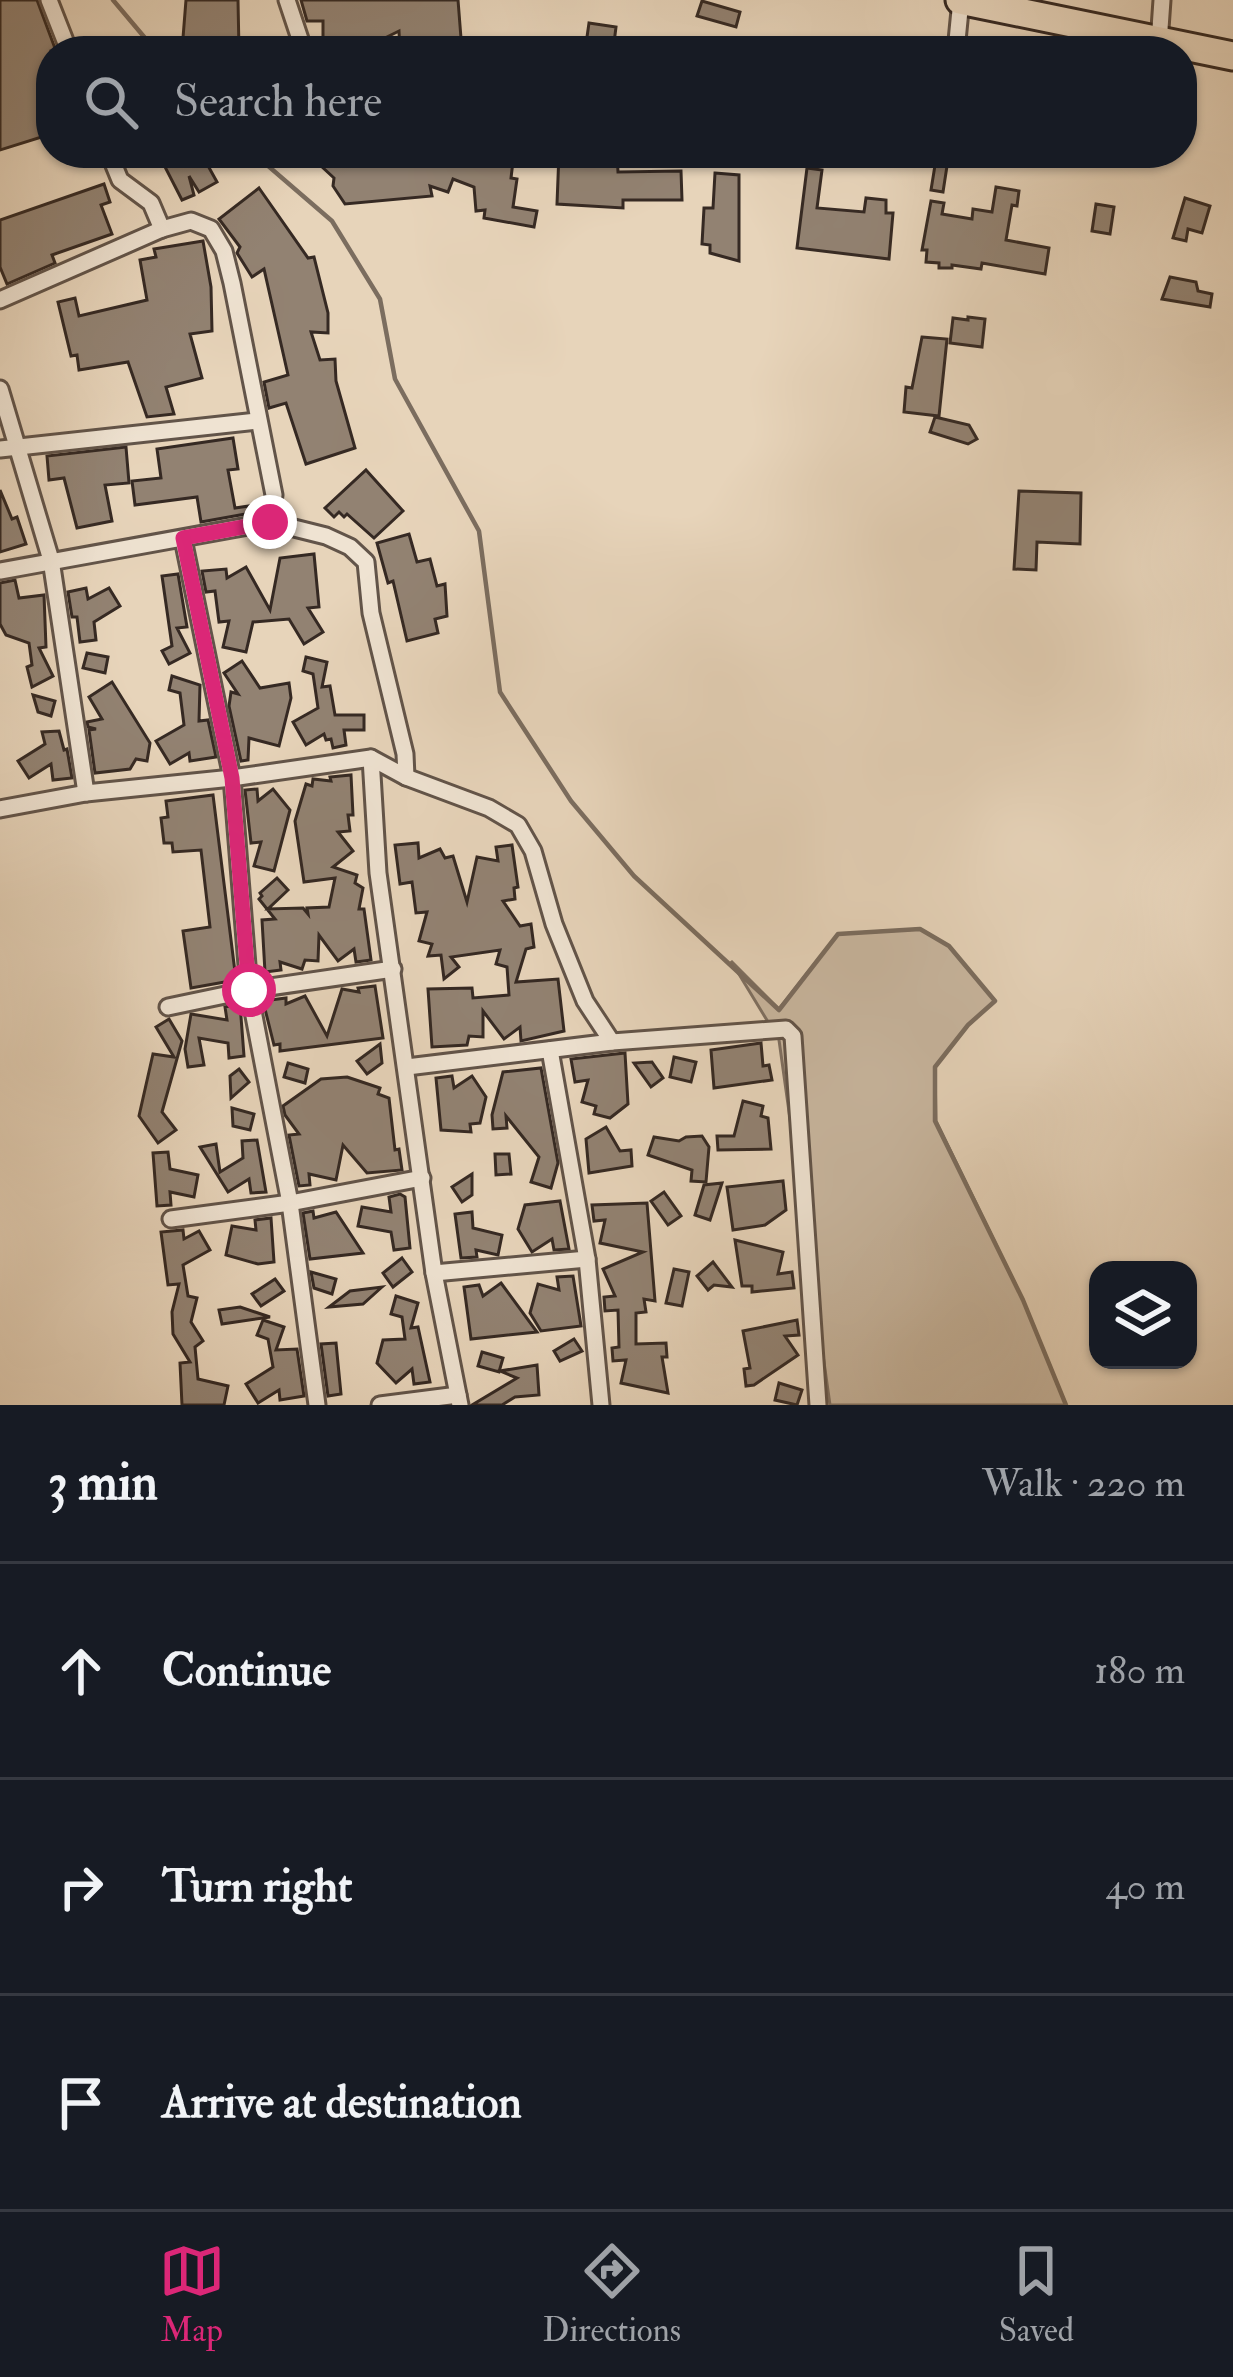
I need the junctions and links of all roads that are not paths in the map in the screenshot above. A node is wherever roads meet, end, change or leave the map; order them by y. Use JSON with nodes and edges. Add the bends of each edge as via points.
{"nodes":[{"id":1,"x":49,"y":0,"type":"edge"},
{"id":2,"x":287,"y":0,"type":"edge"},
{"id":3,"x":961,"y":0,"type":"edge"},
{"id":4,"x":1162,"y":0,"type":"edge"},
{"id":5,"x":63,"y":36,"type":"edge"},
{"id":6,"x":299,"y":36,"type":"edge"},
{"id":7,"x":957,"y":36,"type":"edge"},
{"id":8,"x":1127,"y":36,"type":"edge"},
{"id":9,"x":1159,"y":36,"type":"edge"},
{"id":10,"x":1197,"y":50,"type":"edge"},
{"id":11,"x":1233,"y":56,"type":"edge"},
{"id":12,"x":115,"y":168,"type":"edge"},
{"id":13,"x":162,"y":229,"type":"junction"},
{"id":14,"x":0,"y":300,"type":"edge"},
{"id":15,"x":0,"y":389,"type":"edge"},
{"id":16,"x":257,"y":421,"type":"junction"},
{"id":17,"x":19,"y":445,"type":"junction"},
{"id":18,"x":0,"y":449,"type":"edge"},
{"id":19,"x":270,"y":522,"type":"junction"},
{"id":20,"x":183,"y":538,"type":"junction"},
{"id":21,"x":52,"y":560,"type":"junction"},
{"id":22,"x":0,"y":571,"type":"edge"},
{"id":23,"x":370,"y":758,"type":"junction"},
{"id":24,"x":406,"y":777,"type":"junction"},
{"id":25,"x":232,"y":778,"type":"junction"},
{"id":26,"x":86,"y":793,"type":"junction"},
{"id":27,"x":0,"y":809,"type":"edge"},
{"id":28,"x":393,"y":969,"type":"junction"},
{"id":29,"x":249,"y":990,"type":"junction"},
{"id":30,"x":168,"y":1007,"type":"dead end"},
{"id":31,"x":612,"y":1042,"type":"junction"},
{"id":32,"x":550,"y":1050,"type":"junction"},
{"id":33,"x":407,"y":1067,"type":"junction"},
{"id":34,"x":422,"y":1178,"type":"junction"},
{"id":35,"x":290,"y":1203,"type":"junction"},
{"id":36,"x":171,"y":1219,"type":"dead end"},
{"id":37,"x":587,"y":1259,"type":"junction"},
{"id":38,"x":434,"y":1274,"type":"junction"},
{"id":39,"x":459,"y":1400,"type":"edge"},
{"id":40,"x":317,"y":1405,"type":"edge"},
{"id":41,"x":380,"y":1405,"type":"edge"},
{"id":42,"x":602,"y":1405,"type":"edge"},
{"id":43,"x":818,"y":1405,"type":"edge"}],
"edges":[{"from":1,"to":5,"type":"street"},
{"from":2,"to":6,"type":"street"},
{"from":3,"to":7,"type":"street"},
{"from":3,"to":8,"type":"highway"},
{"from":4,"to":9,"type":"street"},
{"from":10,"to":11,"type":"highway"},
{"from":12,"to":13,"type":"street","via":[[151,202]]},
{"from":13,"to":14,"type":"street"},
{"from":13,"to":16,"type":"street","via":[[191,221],[212,229],[224,251]]},
{"from":15,"to":17,"type":"street"},
{"from":16,"to":17,"type":"street"},
{"from":16,"to":19,"type":"street","via":[[274,495]]},
{"from":17,"to":18,"type":"street"},
{"from":17,"to":21,"type":"street"},
{"from":19,"to":20,"type":"street"},
{"from":19,"to":24,"type":"street","via":[[326,536],[366,562]]},
{"from":20,"to":21,"type":"street"},
{"from":20,"to":25,"type":"street"},
{"from":21,"to":22,"type":"street"},
{"from":21,"to":26,"type":"street"},
{"from":23,"to":24,"type":"street"},
{"from":23,"to":25,"type":"street"},
{"from":23,"to":28,"type":"street"},
{"from":24,"to":31,"type":"street","via":[[518,825],[585,1001]]},
{"from":25,"to":26,"type":"street"},
{"from":25,"to":29,"type":"street"},
{"from":26,"to":27,"type":"street"},
{"from":28,"to":29,"type":"street"},
{"from":28,"to":33,"type":"street"},
{"from":29,"to":30,"type":"street"},
{"from":29,"to":35,"type":"street"},
{"from":31,"to":32,"type":"street"},
{"from":31,"to":43,"type":"street","via":[[790,1031]]},
{"from":32,"to":33,"type":"street"},
{"from":32,"to":37,"type":"street"},
{"from":33,"to":34,"type":"street"},
{"from":34,"to":35,"type":"street"},
{"from":34,"to":38,"type":"street"},
{"from":35,"to":36,"type":"street"},
{"from":35,"to":40,"type":"street"},
{"from":37,"to":38,"type":"street"},
{"from":37,"to":42,"type":"street"},
{"from":38,"to":39,"type":"street"},
{"from":39,"to":41,"type":"street"}]}
